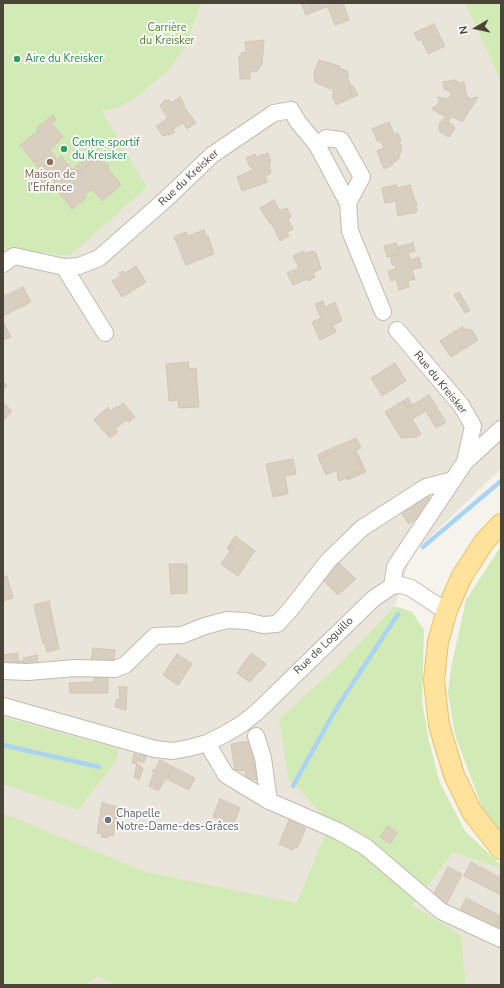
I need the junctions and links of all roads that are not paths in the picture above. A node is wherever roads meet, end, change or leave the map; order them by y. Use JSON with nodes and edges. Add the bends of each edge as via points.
{"nodes":[{"id":1,"x":317,"y":145,"type":"junction"},
{"id":2,"x":348,"y":203,"type":"junction"},
{"id":3,"x":3,"y":264,"type":"edge"},
{"id":4,"x":64,"y":267,"type":"junction"},
{"id":5,"x":383,"y":312,"type":"dead end"},
{"id":6,"x":397,"y":330,"type":"dead end"},
{"id":7,"x":106,"y":334,"type":"dead end"},
{"id":8,"x":501,"y":429,"type":"edge"},
{"id":9,"x":465,"y":462,"type":"junction"},
{"id":10,"x":453,"y":480,"type":"junction"},
{"id":11,"x":501,"y":524,"type":"edge"},
{"id":12,"x":392,"y":586,"type":"junction"},
{"id":13,"x":447,"y":610,"type":"junction"},
{"id":14,"x":3,"y":671,"type":"edge"},
{"id":15,"x":3,"y":706,"type":"edge"},
{"id":16,"x":256,"y":736,"type":"dead end"},
{"id":17,"x":207,"y":743,"type":"junction"},
{"id":18,"x":269,"y":801,"type":"junction"},
{"id":19,"x":501,"y":850,"type":"edge"},
{"id":20,"x":501,"y":939,"type":"edge"}],
"edges":[{"from":1,"to":2,"type":"street","name":"Rue du Kreisker"},
{"from":1,"to":2,"type":"street","via":[[326,138],[341,140],[362,177]]},
{"from":1,"to":4,"type":"street","name":"Rue du Kreisker","via":[[291,110],[274,113],[212,154],[165,200],[99,258],[79,266]]},
{"from":2,"to":5,"type":"street","name":"Rue du Kreisker","via":[[350,231]]},
{"from":3,"to":4,"type":"street","name":"Rue du Kreisker","via":[[14,256]]},
{"from":4,"to":7,"type":"street"},
{"from":6,"to":9,"type":"street","name":"Rue du Kreisker","via":[[461,405],[473,426]]},
{"from":8,"to":9,"type":"street"},
{"from":9,"to":10,"type":"street"},
{"from":10,"to":12,"type":"street","via":[[395,568]]},
{"from":10,"to":14,"type":"street","via":[[426,487],[362,528],[328,561],[277,624],[263,625],[227,620],[182,635],[155,636],[125,665],[115,669]]},
{"from":11,"to":13,"type":"main road","via":[[484,542],[462,576]]},
{"from":12,"to":13,"type":"street","via":[[401,584],[411,588]]},
{"from":12,"to":17,"type":"street","name":"Rue de Loguillo","via":[[373,598],[257,712],[242,724]]},
{"from":13,"to":19,"type":"main road","via":[[438,642],[434,680],[438,725],[454,776],[472,812]]},
{"from":15,"to":17,"type":"street","name":"Rue de Loguillo","via":[[155,749],[173,751]]},
{"from":16,"to":18,"type":"street","via":[[263,758]]},
{"from":17,"to":18,"type":"street","via":[[226,775]]},
{"from":18,"to":20,"type":"street","via":[[338,831],[366,847],[442,911]]}]}
